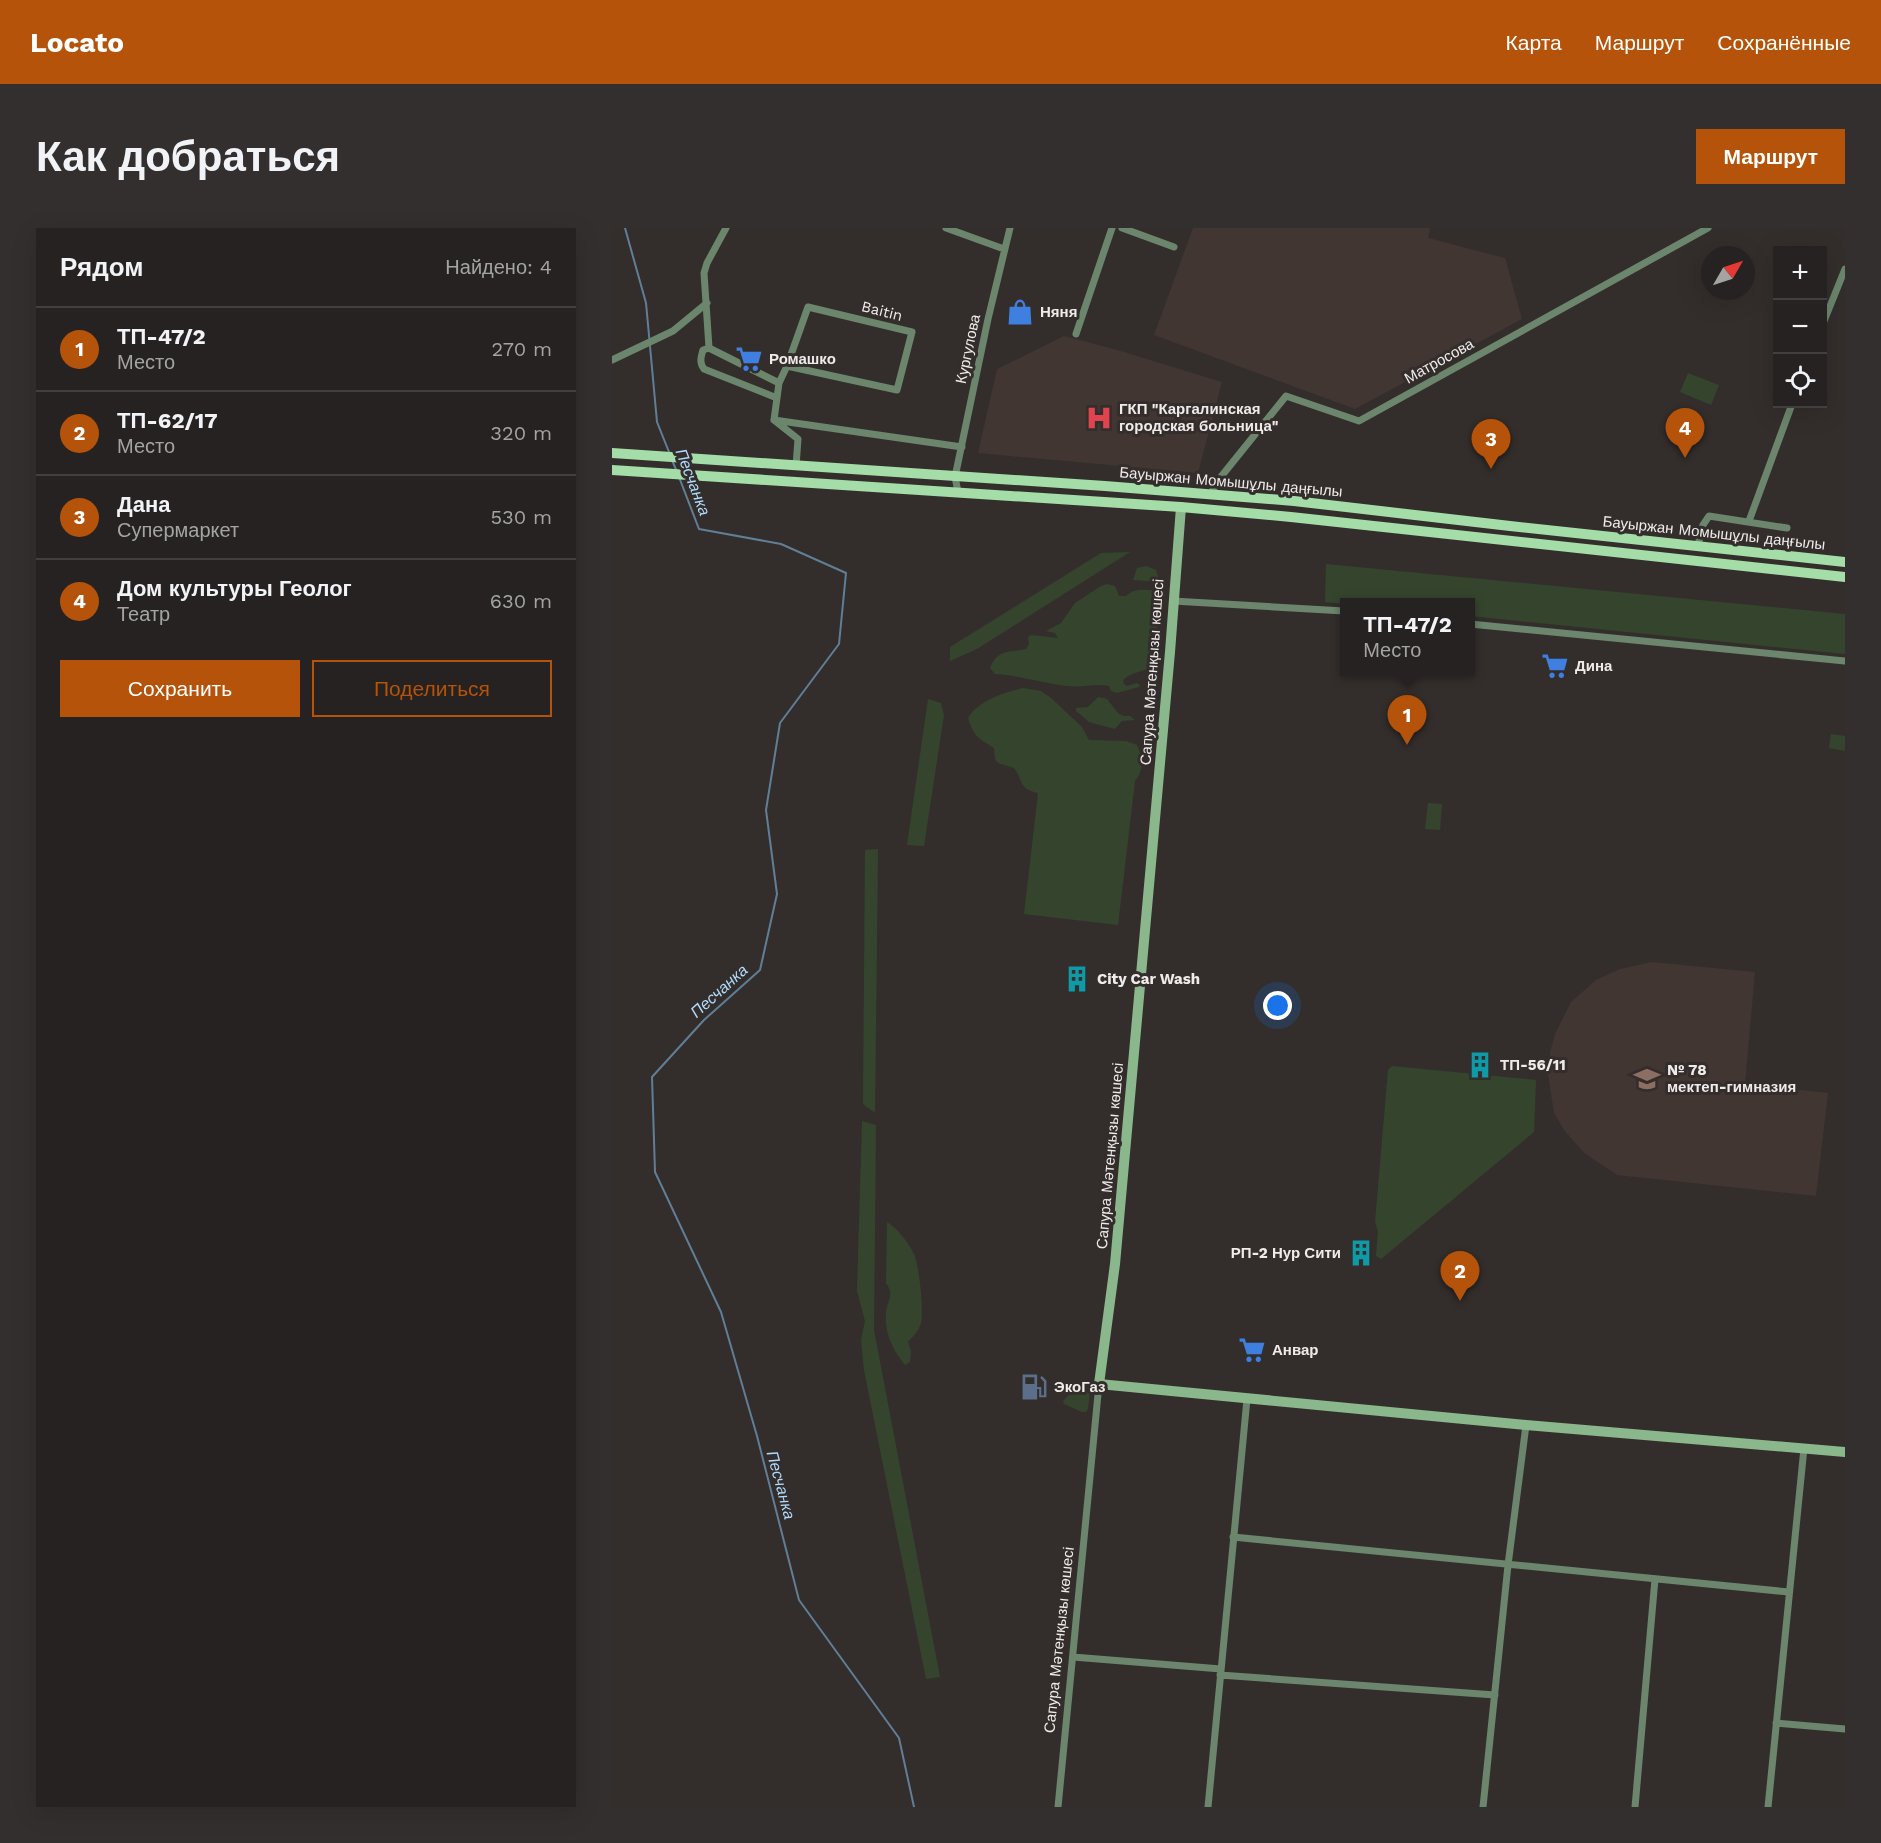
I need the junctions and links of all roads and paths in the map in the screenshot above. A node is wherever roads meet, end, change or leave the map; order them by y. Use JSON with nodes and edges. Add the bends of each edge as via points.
{"nodes":[{"id":1,"x":726,"y":228,"type":"edge"},
{"id":2,"x":946,"y":228,"type":"edge"},
{"id":3,"x":1010,"y":228,"type":"edge"},
{"id":4,"x":1112,"y":228,"type":"edge"},
{"id":5,"x":1122,"y":228,"type":"edge"},
{"id":6,"x":1708,"y":228,"type":"edge"},
{"id":7,"x":1174,"y":247,"type":"dead end"},
{"id":8,"x":1004,"y":249,"type":"junction"},
{"id":9,"x":1845,"y":269,"type":"edge"},
{"id":10,"x":707,"y":303,"type":"junction"},
{"id":11,"x":1827,"y":314,"type":"edge"},
{"id":12,"x":1076,"y":334,"type":"dead end"},
{"id":13,"x":709,"y":348,"type":"junction"},
{"id":14,"x":612,"y":360,"type":"edge"},
{"id":15,"x":787,"y":366,"type":"junction"},
{"id":16,"x":779,"y":383,"type":"junction"},
{"id":17,"x":777,"y":398,"type":"junction"},
{"id":18,"x":1791,"y":408,"type":"edge"},
{"id":19,"x":774,"y":420,"type":"junction"},
{"id":20,"x":962,"y":447,"type":"junction"},
{"id":21,"x":612,"y":453,"type":"edge"},
{"id":22,"x":796,"y":466,"type":"junction"},
{"id":23,"x":612,"y":470,"type":"edge"},
{"id":24,"x":955,"y":477,"type":"junction"},
{"id":25,"x":958,"y":492,"type":"junction"},
{"id":26,"x":1182,"y":492,"type":"junction"},
{"id":27,"x":1210,"y":495,"type":"junction"},
{"id":28,"x":1294,"y":501,"type":"junction"},
{"id":29,"x":1181,"y":507,"type":"junction"},
{"id":30,"x":1291,"y":517,"type":"junction"},
{"id":31,"x":1749,"y":521,"type":"junction"},
{"id":32,"x":1787,"y":528,"type":"dead end"},
{"id":33,"x":1698,"y":545,"type":"junction"},
{"id":34,"x":1828,"y":560,"type":"junction"},
{"id":35,"x":1845,"y":562,"type":"edge"},
{"id":36,"x":1827,"y":575,"type":"junction"},
{"id":37,"x":1845,"y":577,"type":"edge"},
{"id":38,"x":1173,"y":601,"type":"junction"},
{"id":39,"x":1340,"y":611,"type":"edge"},
{"id":40,"x":1475,"y":624,"type":"edge"},
{"id":41,"x":1845,"y":661,"type":"edge"},
{"id":42,"x":1099,"y":1384,"type":"junction"},
{"id":43,"x":1247,"y":1399,"type":"junction"},
{"id":44,"x":1526,"y":1425,"type":"junction"},
{"id":45,"x":1804,"y":1448,"type":"junction"},
{"id":46,"x":1845,"y":1452,"type":"edge"},
{"id":47,"x":1233,"y":1537,"type":"junction"},
{"id":48,"x":1508,"y":1564,"type":"junction"},
{"id":49,"x":1655,"y":1579,"type":"junction"},
{"id":50,"x":1789,"y":1592,"type":"junction"},
{"id":51,"x":1073,"y":1657,"type":"junction"},
{"id":52,"x":1221,"y":1672,"type":"junction"},
{"id":53,"x":1495,"y":1695,"type":"junction"},
{"id":54,"x":1776,"y":1722,"type":"junction"},
{"id":55,"x":1845,"y":1729,"type":"edge"},
{"id":56,"x":1058,"y":1807,"type":"edge"},
{"id":57,"x":1208,"y":1807,"type":"edge"},
{"id":58,"x":1483,"y":1807,"type":"edge"},
{"id":59,"x":1635,"y":1807,"type":"edge"},
{"id":60,"x":1768,"y":1807,"type":"edge"}],
"edges":[{"from":1,"to":10,"type":"street","via":[[706,263]]},
{"from":2,"to":8,"type":"street"},
{"from":3,"to":8,"type":"street","name":"Кургулова"},
{"from":4,"to":12,"type":"street"},
{"from":5,"to":7,"type":"street"},
{"from":6,"to":27,"type":"street","name":"Матросова","via":[[1359,421],[1286,396]]},
{"from":8,"to":20,"type":"street","name":"Кургулова"},
{"from":9,"to":11,"type":"street"},
{"from":10,"to":13,"type":"street"},
{"from":10,"to":14,"type":"street","via":[[673,331]]},
{"from":13,"to":16,"type":"street"},
{"from":13,"to":17,"type":"street","via":[[701,358],[704,369]]},
{"from":15,"to":15,"type":"street","name":"Baitin","via":[[897,390],[912,332],[808,307]]},
{"from":15,"to":16,"type":"street","name":"Baitin"},
{"from":16,"to":17,"type":"street","name":"Baitin"},
{"from":17,"to":19,"type":"street","name":"Baitin"},
{"from":18,"to":31,"type":"street"},
{"from":19,"to":20,"type":"street"},
{"from":19,"to":22,"type":"street","via":[[798,439]]},
{"from":20,"to":24,"type":"street","name":"Кургулова"},
{"from":21,"to":22,"type":"main road","name":"Бауыржан Момышұлы даңғылы"},
{"from":22,"to":24,"type":"main road","name":"Бауыржан Момышұлы даңғылы"},
{"from":23,"to":25,"type":"main road","name":"Бауыржан Момышұлы даңғылы"},
{"from":24,"to":25,"type":"street"},
{"from":24,"to":26,"type":"main road","name":"Бауыржан Момышұлы даңғылы"},
{"from":25,"to":29,"type":"main road","name":"Бауыржан Момышұлы даңғылы"},
{"from":26,"to":27,"type":"main road","name":"Бауыржан Момышұлы даңғылы"},
{"from":26,"to":29,"type":"main road"},
{"from":27,"to":28,"type":"main road","name":"Бауыржан Момышұлы даңғылы"},
{"from":28,"to":30,"type":"main road"},
{"from":28,"to":33,"type":"main road","name":"Бауыржан Момышұлы даңғылы"},
{"from":29,"to":30,"type":"main road","name":"Бауыржан Момышұлы даңғылы"},
{"from":29,"to":38,"type":"street","name":"Сапура Мәтенқызы көшесі"},
{"from":30,"to":36,"type":"main road","name":"Бауыржан Момышұлы даңғылы"},
{"from":31,"to":32,"type":"street"},
{"from":31,"to":33,"type":"street","via":[[1709,516]]},
{"from":33,"to":34,"type":"main road","name":"Бауыржан Момышұлы даңғылы"},
{"from":34,"to":35,"type":"main road","name":"Бауыржан Момышұлы даңғылы"},
{"from":34,"to":36,"type":"main road"},
{"from":36,"to":37,"type":"main road","name":"Бауыржан Момышұлы даңғылы"},
{"from":38,"to":39,"type":"street"},
{"from":38,"to":42,"type":"street","name":"Сапура Мәтенқызы көшесі","via":[[1115,1264]]},
{"from":40,"to":41,"type":"street"},
{"from":42,"to":43,"type":"street"},
{"from":42,"to":51,"type":"street","name":"Сапура Мәтенқызы көшесі"},
{"from":43,"to":44,"type":"street"},
{"from":43,"to":47,"type":"street"},
{"from":44,"to":45,"type":"street"},
{"from":44,"to":48,"type":"street"},
{"from":45,"to":46,"type":"street"},
{"from":45,"to":50,"type":"street"},
{"from":47,"to":48,"type":"street"},
{"from":47,"to":52,"type":"street"},
{"from":48,"to":49,"type":"street"},
{"from":48,"to":53,"type":"street"},
{"from":49,"to":50,"type":"street"},
{"from":49,"to":59,"type":"street"},
{"from":50,"to":54,"type":"street"},
{"from":51,"to":52,"type":"street"},
{"from":51,"to":56,"type":"street","name":"Сапура Мәтенқызы көшесі"},
{"from":52,"to":53,"type":"street"},
{"from":52,"to":57,"type":"street"},
{"from":53,"to":58,"type":"street"},
{"from":54,"to":55,"type":"street"},
{"from":54,"to":60,"type":"street"}]}
